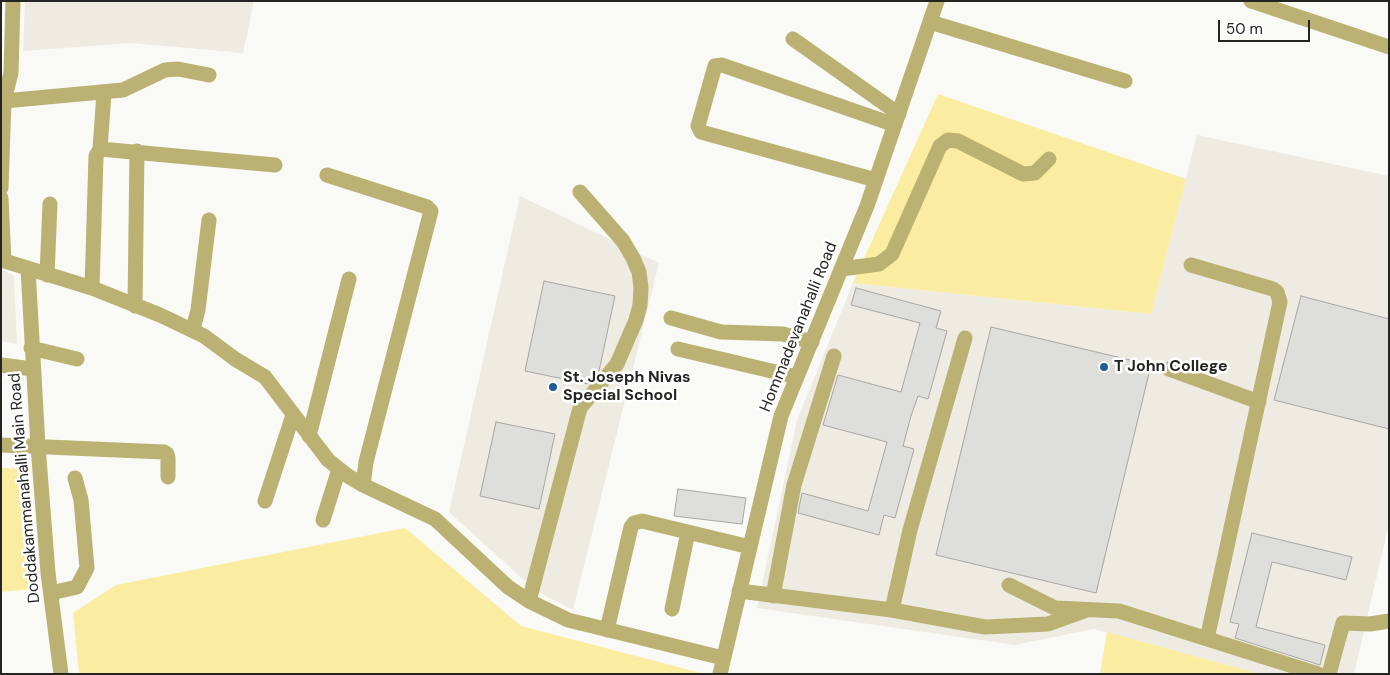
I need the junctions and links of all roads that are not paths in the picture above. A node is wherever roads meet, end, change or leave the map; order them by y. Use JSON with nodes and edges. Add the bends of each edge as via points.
{"nodes":[{"id":1,"x":13,"y":1,"type":"edge"},
{"id":2,"x":937,"y":1,"type":"edge"},
{"id":3,"x":1251,"y":1,"type":"edge"},
{"id":4,"x":930,"y":22,"type":"junction"},
{"id":5,"x":793,"y":40,"type":"dead end"},
{"id":6,"x":1388,"y":44,"type":"edge"},
{"id":7,"x":6,"y":73,"type":"edge"},
{"id":8,"x":209,"y":75,"type":"dead end"},
{"id":9,"x":1125,"y":80,"type":"dead end"},
{"id":10,"x":104,"y":93,"type":"junction"},
{"id":11,"x":4,"y":102,"type":"junction"},
{"id":12,"x":897,"y":120,"type":"junction"},
{"id":13,"x":100,"y":149,"type":"junction"},
{"id":14,"x":137,"y":151,"type":"junction"},
{"id":15,"x":2,"y":157,"type":"edge"},
{"id":16,"x":1049,"y":159,"type":"dead end"},
{"id":17,"x":275,"y":165,"type":"dead end"},
{"id":18,"x":327,"y":175,"type":"dead end"},
{"id":19,"x":876,"y":180,"type":"junction"},
{"id":20,"x":1,"y":188,"type":"edge"},
{"id":21,"x":580,"y":192,"type":"dead end"},
{"id":22,"x":1,"y":198,"type":"edge"},
{"id":23,"x":50,"y":204,"type":"dead end"},
{"id":24,"x":209,"y":220,"type":"dead end"},
{"id":25,"x":2,"y":241,"type":"edge"},
{"id":26,"x":3,"y":260,"type":"edge"},
{"id":27,"x":1191,"y":265,"type":"dead end"},
{"id":28,"x":28,"y":269,"type":"junction"},
{"id":29,"x":841,"y":269,"type":"junction"},
{"id":30,"x":47,"y":274,"type":"junction"},
{"id":31,"x":348,"y":279,"type":"dead end"},
{"id":32,"x":92,"y":288,"type":"junction"},
{"id":33,"x":135,"y":306,"type":"junction"},
{"id":34,"x":671,"y":318,"type":"dead end"},
{"id":35,"x":193,"y":330,"type":"junction"},
{"id":36,"x":966,"y":338,"type":"dead end"},
{"id":37,"x":812,"y":342,"type":"junction"},
{"id":38,"x":31,"y":348,"type":"junction"},
{"id":39,"x":678,"y":349,"type":"dead end"},
{"id":40,"x":834,"y":356,"type":"dead end"},
{"id":41,"x":77,"y":359,"type":"dead end"},
{"id":42,"x":1,"y":365,"type":"edge"},
{"id":43,"x":1169,"y":368,"type":"dead end"},
{"id":44,"x":33,"y":369,"type":"junction"},
{"id":45,"x":797,"y":377,"type":"junction"},
{"id":46,"x":1259,"y":402,"type":"junction"},
{"id":47,"x":293,"y":415,"type":"junction"},
{"id":48,"x":309,"y":436,"type":"junction"},
{"id":49,"x":1,"y":445,"type":"edge"},
{"id":50,"x":38,"y":446,"type":"junction"},
{"id":51,"x":339,"y":468,"type":"junction"},
{"id":52,"x":75,"y":478,"type":"dead end"},
{"id":53,"x":168,"y":478,"type":"dead end"},
{"id":54,"x":363,"y":486,"type":"junction"},
{"id":55,"x":265,"y":501,"type":"dead end"},
{"id":56,"x":323,"y":520,"type":"dead end"},
{"id":57,"x":688,"y":532,"type":"junction"},
{"id":58,"x":750,"y":547,"type":"junction"},
{"id":59,"x":1009,"y":585,"type":"dead end"},
{"id":60,"x":740,"y":591,"type":"junction"},
{"id":61,"x":51,"y":593,"type":"junction"},
{"id":62,"x":773,"y":596,"type":"junction"},
{"id":63,"x":529,"y":601,"type":"junction"},
{"id":64,"x":672,"y":609,"type":"dead end"},
{"id":65,"x":892,"y":610,"type":"junction"},
{"id":66,"x":1088,"y":610,"type":"junction"},
{"id":67,"x":1389,"y":622,"type":"edge"},
{"id":68,"x":607,"y":630,"type":"junction"},
{"id":69,"x":1207,"y":639,"type":"junction"},
{"id":70,"x":724,"y":658,"type":"junction"},
{"id":71,"x":61,"y":674,"type":"edge"},
{"id":72,"x":720,"y":674,"type":"edge"},
{"id":73,"x":1318,"y":674,"type":"edge"},
{"id":74,"x":1329,"y":674,"type":"edge"}],
"edges":[{"from":1,"to":7,"type":"street"},
{"from":2,"to":4,"type":"street","name":"Hommadevanahalli Road"},
{"from":3,"to":6,"type":"street"},
{"from":4,"to":9,"type":"street"},
{"from":4,"to":12,"type":"street","name":"Hommadevanahalli Road"},
{"from":5,"to":12,"type":"street"},
{"from":7,"to":11,"type":"street"},
{"from":8,"to":10,"type":"street","via":[[165,70],[123,90]]},
{"from":10,"to":11,"type":"street"},
{"from":10,"to":13,"type":"street"},
{"from":11,"to":15,"type":"street"},
{"from":12,"to":19,"type":"street","name":"Hommadevanahalli Road"},
{"from":12,"to":19,"type":"street","via":[[722,65],[715,66],[698,126],[701,132]]},
{"from":13,"to":14,"type":"street"},
{"from":13,"to":32,"type":"street","via":[[96,156]]},
{"from":14,"to":17,"type":"street"},
{"from":14,"to":33,"type":"street"},
{"from":15,"to":20,"type":"street"},
{"from":16,"to":29,"type":"street","via":[[1035,173],[1023,174],[958,141],[948,140],[940,146],[892,254],[879,264]]},
{"from":18,"to":54,"type":"street","via":[[428,207],[431,211],[366,462]]},
{"from":19,"to":29,"type":"street","name":"Hommadevanahalli Road"},
{"from":21,"to":63,"type":"street","via":[[623,241],[633,258],[639,272],[640,305],[617,364],[580,408]]},
{"from":22,"to":25,"type":"street"},
{"from":23,"to":30,"type":"street"},
{"from":24,"to":35,"type":"street"},
{"from":25,"to":26,"type":"street"},
{"from":26,"to":28,"type":"street"},
{"from":27,"to":46,"type":"street","via":[[1273,289],[1279,296]]},
{"from":28,"to":30,"type":"street"},
{"from":28,"to":38,"type":"street","name":"Doddakammanahalli Main Road"},
{"from":29,"to":37,"type":"street","name":"Hommadevanahalli Road"},
{"from":30,"to":32,"type":"street"},
{"from":31,"to":48,"type":"street"},
{"from":32,"to":33,"type":"street"},
{"from":33,"to":35,"type":"street"},
{"from":34,"to":37,"type":"street","via":[[721,332],[783,334]]},
{"from":35,"to":47,"type":"street","via":[[265,377]]},
{"from":36,"to":65,"type":"street","via":[[910,530]]},
{"from":37,"to":45,"type":"street","name":"Hommadevanahalli Road"},
{"from":38,"to":41,"type":"street"},
{"from":38,"to":44,"type":"street","name":"Doddakammanahalli Main Road"},
{"from":39,"to":45,"type":"street"},
{"from":40,"to":62,"type":"street","via":[[794,485]]},
{"from":42,"to":44,"type":"street"},
{"from":43,"to":46,"type":"street"},
{"from":44,"to":50,"type":"street","name":"Doddakammanahalli Main Road"},
{"from":45,"to":58,"type":"street","name":"Hommadevanahalli Road","via":[[781,416]]},
{"from":46,"to":69,"type":"street"},
{"from":47,"to":48,"type":"street"},
{"from":47,"to":55,"type":"street"},
{"from":48,"to":51,"type":"street"},
{"from":49,"to":50,"type":"street"},
{"from":50,"to":53,"type":"street","via":[[164,452],[168,458]]},
{"from":50,"to":61,"type":"street","name":"Doddakammanahalli Main Road"},
{"from":51,"to":54,"type":"street"},
{"from":51,"to":56,"type":"street"},
{"from":52,"to":61,"type":"street","via":[[81,500],[88,568],[77,587]]},
{"from":54,"to":63,"type":"street","via":[[435,519],[508,587]]},
{"from":57,"to":58,"type":"street"},
{"from":57,"to":64,"type":"street"},
{"from":57,"to":68,"type":"street","via":[[642,521],[634,523]]},
{"from":58,"to":60,"type":"street","name":"Hommadevanahalli Road"},
{"from":59,"to":66,"type":"street","via":[[1055,608]]},
{"from":60,"to":62,"type":"street"},
{"from":60,"to":70,"type":"street","name":"Hommadevanahalli Road"},
{"from":61,"to":71,"type":"street","name":"Doddakammanahalli Main Road"},
{"from":62,"to":65,"type":"street"},
{"from":63,"to":68,"type":"street","via":[[568,620]]},
{"from":65,"to":66,"type":"street","via":[[985,627],[1048,624]]},
{"from":66,"to":69,"type":"street","via":[[1119,611]]},
{"from":67,"to":74,"type":"street","via":[[1343,623]]},
{"from":68,"to":70,"type":"street"},
{"from":69,"to":73,"type":"street"},
{"from":70,"to":72,"type":"street","name":"Hommadevanahalli Road"}]}
